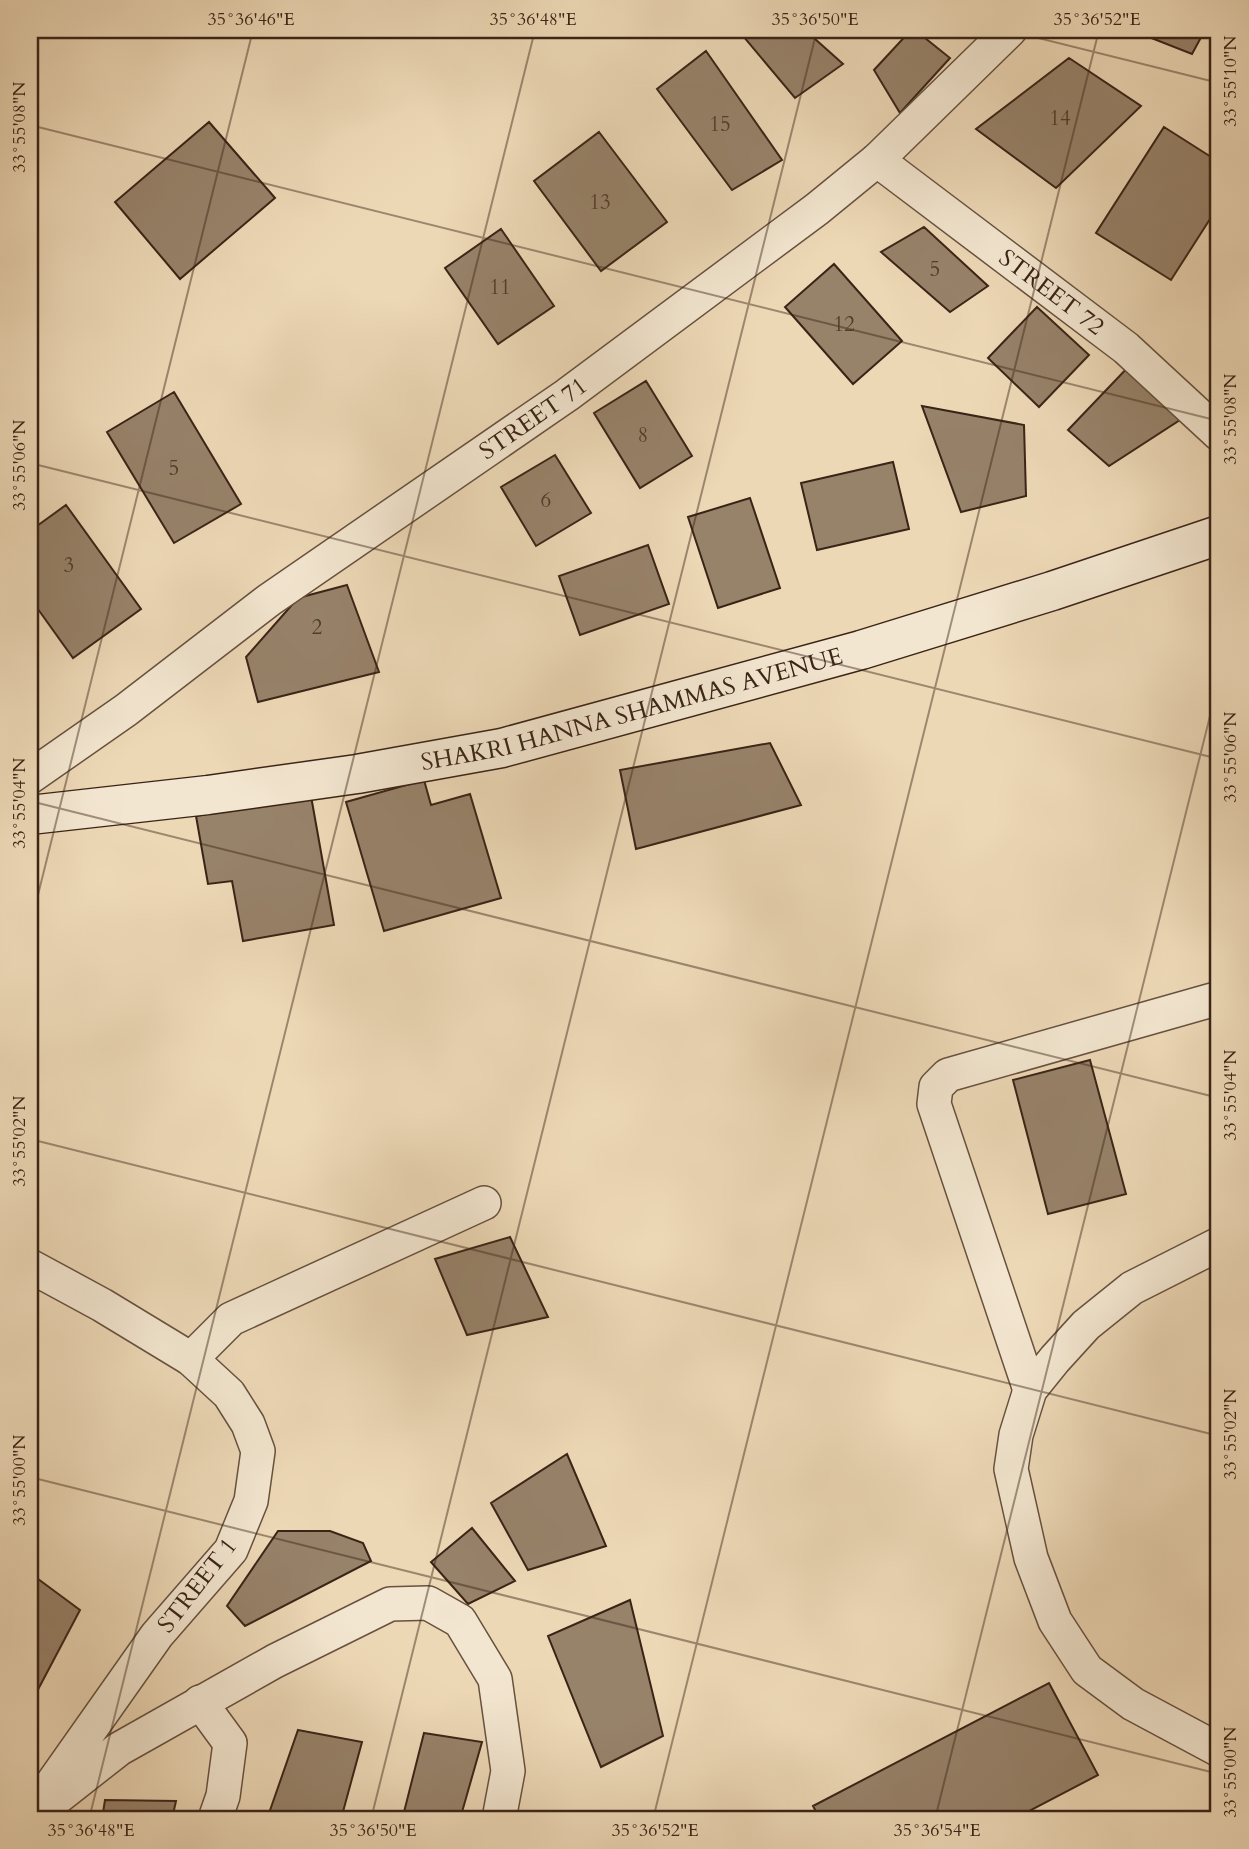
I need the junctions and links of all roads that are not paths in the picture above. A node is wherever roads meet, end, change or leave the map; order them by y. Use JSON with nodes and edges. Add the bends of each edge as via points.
{"nodes":[{"id":1,"x":1010,"y":30,"type":"edge"},
{"id":2,"x":877,"y":160,"type":"junction"},
{"id":3,"x":1219,"y":434,"type":"edge"},
{"id":4,"x":1219,"y":535,"type":"edge"},
{"id":5,"x":30,"y":777,"type":"edge"},
{"id":6,"x":30,"y":815,"type":"edge"},
{"id":7,"x":1219,"y":998,"type":"edge"},
{"id":8,"x":484,"y":1203,"type":"dead end"},
{"id":9,"x":1219,"y":1244,"type":"edge"},
{"id":10,"x":32,"y":1270,"type":"edge"},
{"id":11,"x":191,"y":1359,"type":"junction"},
{"id":12,"x":1030,"y":1390,"type":"junction"},
{"id":13,"x":200,"y":1702,"type":"junction"},
{"id":14,"x":1219,"y":1749,"type":"edge"},
{"id":15,"x":30,"y":1817,"type":"edge"},
{"id":16,"x":215,"y":1819,"type":"edge"},
{"id":17,"x":499,"y":1819,"type":"edge"}],
"edges":[{"from":1,"to":2,"type":"street","name":"STREET 71"},
{"from":2,"to":3,"type":"street","name":"STREET 72","via":[[1126,348]]},
{"from":2,"to":5,"type":"street","name":"STREET 71","via":[[567,395],[269,600]]},
{"from":4,"to":6,"type":"street","name":"SHAKRI HANNA SHAMMAS AVENUE","via":[[861,649],[502,748],[208,796]]},
{"from":7,"to":12,"type":"street","via":[[948,1075],[936,1087],[934,1104]]},
{"from":8,"to":11,"type":"street","via":[[230,1319]]},
{"from":9,"to":12,"type":"street","via":[[1132,1287],[1086,1325]]},
{"from":10,"to":11,"type":"street","name":"STREET 1"},
{"from":11,"to":15,"type":"street","name":"STREET 1","via":[[229,1394],[248,1424],[258,1451],[251,1501],[231,1550],[157,1635]]},
{"from":12,"to":14,"type":"street","via":[[1011,1469],[1031,1558],[1055,1621],[1087,1670],[1133,1704]]},
{"from":13,"to":15,"type":"street","name":"STREET 1","via":[[119,1749]]},
{"from":13,"to":16,"type":"street","via":[[230,1743]]},
{"from":13,"to":17,"type":"street","name":"STREET 1","via":[[390,1604],[428,1603],[460,1621],[495,1679],[508,1771]]}]}
